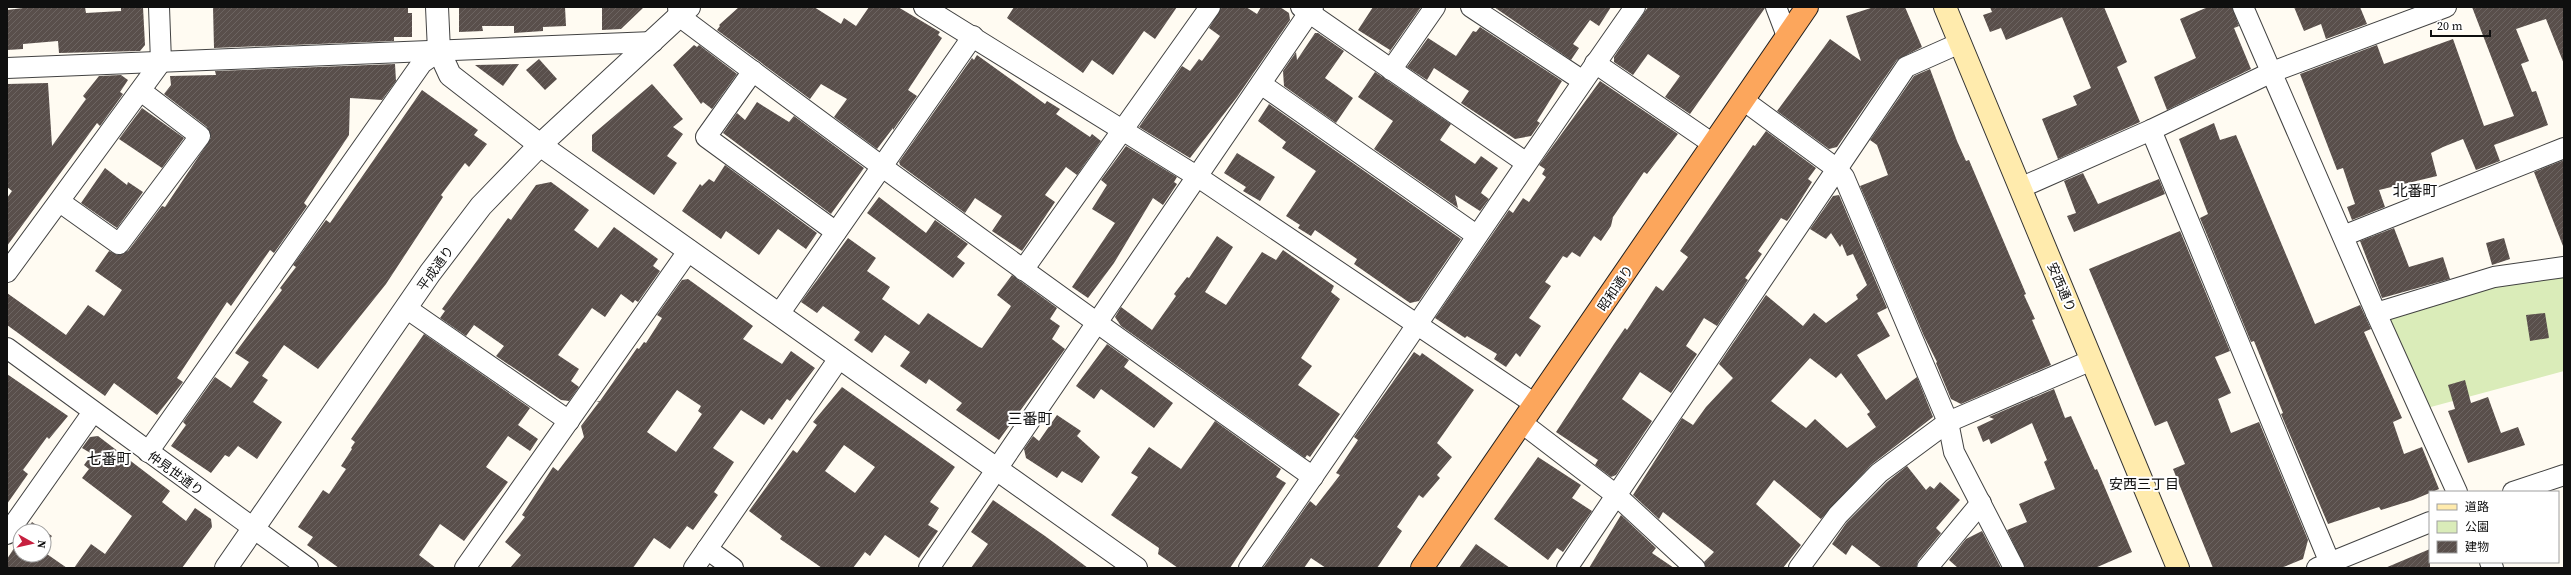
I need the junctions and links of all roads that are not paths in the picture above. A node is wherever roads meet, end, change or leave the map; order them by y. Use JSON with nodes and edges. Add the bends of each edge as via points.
{"nodes":[{"id":1,"x":159,"y":7,"type":"edge"},
{"id":2,"x":437,"y":7,"type":"edge"},
{"id":3,"x":924,"y":7,"type":"edge"},
{"id":4,"x":1210,"y":7,"type":"edge"},
{"id":5,"x":1435,"y":7,"type":"edge"},
{"id":6,"x":1471,"y":7,"type":"edge"},
{"id":7,"x":1634,"y":7,"type":"edge"},
{"id":8,"x":1776,"y":7,"type":"edge"},
{"id":9,"x":1807,"y":7,"type":"edge"},
{"id":10,"x":1945,"y":7,"type":"edge"},
{"id":11,"x":2243,"y":7,"type":"edge"},
{"id":12,"x":2446,"y":7,"type":"edge"},
{"id":13,"x":1308,"y":9,"type":"edge"},
{"id":14,"x":682,"y":10,"type":"edge"},
{"id":15,"x":973,"y":36,"type":"junction"},
{"id":16,"x":1787,"y":36,"type":"junction"},
{"id":17,"x":653,"y":42,"type":"junction"},
{"id":18,"x":1960,"y":43,"type":"junction"},
{"id":19,"x":439,"y":51,"type":"junction"},
{"id":20,"x":161,"y":62,"type":"junction"},
{"id":21,"x":1595,"y":63,"type":"junction"},
{"id":22,"x":7,"y":68,"type":"edge"},
{"id":23,"x":1392,"y":70,"type":"junction"},
{"id":24,"x":753,"y":71,"type":"junction"},
{"id":25,"x":2272,"y":72,"type":"junction"},
{"id":26,"x":1583,"y":81,"type":"junction"},
{"id":27,"x":1261,"y":84,"type":"junction"},
{"id":28,"x":140,"y":92,"type":"junction"},
{"id":29,"x":1743,"y":100,"type":"junction"},
{"id":30,"x":1123,"y":130,"type":"junction"},
{"id":31,"x":2151,"y":130,"type":"junction"},
{"id":32,"x":1713,"y":144,"type":"junction"},
{"id":33,"x":540,"y":145,"type":"junction"},
{"id":34,"x":2564,"y":148,"type":"edge"},
{"id":35,"x":1525,"y":162,"type":"junction"},
{"id":36,"x":883,"y":166,"type":"junction"},
{"id":37,"x":1837,"y":168,"type":"junction"},
{"id":38,"x":1198,"y":177,"type":"junction"},
{"id":39,"x":2020,"y":188,"type":"junction"},
{"id":40,"x":60,"y":202,"type":"junction"},
{"id":41,"x":836,"y":232,"type":"junction"},
{"id":42,"x":1476,"y":235,"type":"junction"},
{"id":43,"x":2343,"y":236,"type":"junction"},
{"id":44,"x":689,"y":250,"type":"junction"},
{"id":45,"x":2564,"y":267,"type":"edge"},
{"id":46,"x":1023,"y":270,"type":"junction"},
{"id":47,"x":7,"y":272,"type":"edge"},
{"id":48,"x":406,"y":308,"type":"junction"},
{"id":49,"x":2376,"y":313,"type":"junction"},
{"id":50,"x":779,"y":314,"type":"junction"},
{"id":51,"x":1097,"y":324,"type":"junction"},
{"id":52,"x":1417,"y":324,"type":"junction"},
{"id":53,"x":7,"y":348,"type":"edge"},
{"id":54,"x":840,"y":357,"type":"junction"},
{"id":55,"x":2092,"y":360,"type":"junction"},
{"id":56,"x":1535,"y":404,"type":"junction"},
{"id":57,"x":92,"y":412,"type":"junction"},
{"id":58,"x":569,"y":421,"type":"junction"},
{"id":59,"x":1948,"y":422,"type":"junction"},
{"id":60,"x":1522,"y":423,"type":"junction"},
{"id":61,"x":148,"y":452,"type":"junction"},
{"id":62,"x":998,"y":469,"type":"junction"},
{"id":63,"x":2564,"y":475,"type":"edge"},
{"id":64,"x":1313,"y":477,"type":"junction"},
{"id":65,"x":2457,"y":491,"type":"edge"},
{"id":66,"x":2516,"y":491,"type":"edge"},
{"id":67,"x":1616,"y":495,"type":"junction"},
{"id":68,"x":1981,"y":503,"type":"junction"},
{"id":69,"x":2429,"y":522,"type":"edge"},
{"id":70,"x":253,"y":528,"type":"junction"},
{"id":71,"x":7,"y":534,"type":"edge"},
{"id":72,"x":706,"y":550,"type":"junction"},
{"id":73,"x":2326,"y":566,"type":"edge"},
{"id":74,"x":226,"y":568,"type":"edge"},
{"id":75,"x":308,"y":568,"type":"edge"},
{"id":76,"x":465,"y":568,"type":"edge"},
{"id":77,"x":694,"y":568,"type":"edge"},
{"id":78,"x":733,"y":568,"type":"edge"},
{"id":79,"x":929,"y":568,"type":"edge"},
{"id":80,"x":1136,"y":568,"type":"edge"},
{"id":81,"x":1249,"y":568,"type":"edge"},
{"id":82,"x":1422,"y":568,"type":"edge"},
{"id":83,"x":1567,"y":568,"type":"edge"},
{"id":84,"x":1695,"y":568,"type":"edge"},
{"id":85,"x":1799,"y":568,"type":"edge"},
{"id":86,"x":1927,"y":568,"type":"edge"},
{"id":87,"x":2014,"y":568,"type":"edge"},
{"id":88,"x":2178,"y":568,"type":"edge"}],
"edges":[{"from":1,"to":20,"type":"street"},
{"from":2,"to":19,"type":"street"},
{"from":3,"to":15,"type":"street"},
{"from":4,"to":30,"type":"street"},
{"from":5,"to":23,"type":"street"},
{"from":6,"to":26,"type":"street"},
{"from":7,"to":21,"type":"street"},
{"from":8,"to":16,"type":"street"},
{"from":9,"to":16,"type":"highway","name":"昭和通り"},
{"from":10,"to":18,"type":"main road","name":"安西通り"},
{"from":11,"to":25,"type":"street"},
{"from":12,"to":25,"type":"street"},
{"from":13,"to":23,"type":"street"},
{"from":13,"to":27,"type":"street"},
{"from":14,"to":17,"type":"street","name":"平成通り"},
{"from":14,"to":24,"type":"street"},
{"from":15,"to":30,"type":"street"},
{"from":15,"to":36,"type":"street"},
{"from":16,"to":29,"type":"highway","name":"昭和通り"},
{"from":17,"to":19,"type":"street"},
{"from":17,"to":33,"type":"street","name":"平成通り"},
{"from":18,"to":37,"type":"street","via":[[1906,67]]},
{"from":18,"to":39,"type":"main road","name":"安西通り"},
{"from":19,"to":20,"type":"street"},
{"from":19,"to":33,"type":"street","via":[[450,75]]},
{"from":19,"to":61,"type":"street","via":[[422,63]]},
{"from":20,"to":22,"type":"street"},
{"from":20,"to":28,"type":"street"},
{"from":21,"to":26,"type":"street"},
{"from":21,"to":32,"type":"street"},
{"from":23,"to":35,"type":"street"},
{"from":24,"to":36,"type":"street"},
{"from":24,"to":41,"type":"street","via":[[706,137]]},
{"from":25,"to":31,"type":"street"},
{"from":25,"to":43,"type":"street"},
{"from":26,"to":35,"type":"street"},
{"from":27,"to":38,"type":"street"},
{"from":27,"to":42,"type":"street"},
{"from":28,"to":40,"type":"street"},
{"from":28,"to":40,"type":"street","via":[[200,136],[118,244]]},
{"from":29,"to":32,"type":"highway","name":"昭和通り"},
{"from":29,"to":37,"type":"street"},
{"from":30,"to":38,"type":"street"},
{"from":30,"to":46,"type":"street"},
{"from":31,"to":39,"type":"street"},
{"from":31,"to":73,"type":"street"},
{"from":32,"to":56,"type":"highway","name":"昭和通り"},
{"from":33,"to":44,"type":"street"},
{"from":33,"to":48,"type":"street","name":"平成通り","via":[[481,206]]},
{"from":34,"to":43,"type":"street"},
{"from":35,"to":42,"type":"street"},
{"from":36,"to":41,"type":"street"},
{"from":36,"to":46,"type":"street"},
{"from":37,"to":59,"type":"street","via":[[1844,177]]},
{"from":37,"to":67,"type":"street"},
{"from":38,"to":51,"type":"street"},
{"from":38,"to":52,"type":"street"},
{"from":39,"to":55,"type":"main road","name":"安西通り"},
{"from":40,"to":47,"type":"street"},
{"from":41,"to":50,"type":"street"},
{"from":42,"to":52,"type":"street"},
{"from":43,"to":49,"type":"street"},
{"from":44,"to":50,"type":"street"},
{"from":44,"to":58,"type":"street"},
{"from":45,"to":49,"type":"street","via":[[2494,277]]},
{"from":46,"to":51,"type":"street"},
{"from":48,"to":58,"type":"street"},
{"from":48,"to":70,"type":"street","name":"平成通り"},
{"from":49,"to":65,"type":"street"},
{"from":50,"to":54,"type":"street"},
{"from":51,"to":62,"type":"street"},
{"from":51,"to":64,"type":"street"},
{"from":52,"to":56,"type":"street"},
{"from":52,"to":64,"type":"street"},
{"from":53,"to":57,"type":"street","name":"仲見世通り"},
{"from":54,"to":62,"type":"street"},
{"from":54,"to":72,"type":"street"},
{"from":55,"to":59,"type":"street"},
{"from":55,"to":88,"type":"main road","name":"安西通り"},
{"from":56,"to":60,"type":"highway","name":"昭和通り"},
{"from":57,"to":61,"type":"street","name":"仲見世通り"},
{"from":57,"to":71,"type":"street"},
{"from":58,"to":76,"type":"street"},
{"from":59,"to":68,"type":"street","via":[[1954,452]]},
{"from":59,"to":85,"type":"street","via":[[1879,473],[1838,515]]},
{"from":60,"to":67,"type":"street"},
{"from":60,"to":82,"type":"highway","name":"昭和通り"},
{"from":61,"to":70,"type":"street","name":"仲見世通り"},
{"from":62,"to":79,"type":"street"},
{"from":62,"to":80,"type":"street"},
{"from":63,"to":66,"type":"street"},
{"from":64,"to":81,"type":"street"},
{"from":67,"to":83,"type":"street"},
{"from":67,"to":84,"type":"street"},
{"from":68,"to":86,"type":"street"},
{"from":68,"to":87,"type":"street"},
{"from":69,"to":73,"type":"street"},
{"from":70,"to":74,"type":"street","name":"平成通り"},
{"from":70,"to":75,"type":"street","name":"仲見世通り"},
{"from":72,"to":77,"type":"street"},
{"from":72,"to":78,"type":"street"}]}
